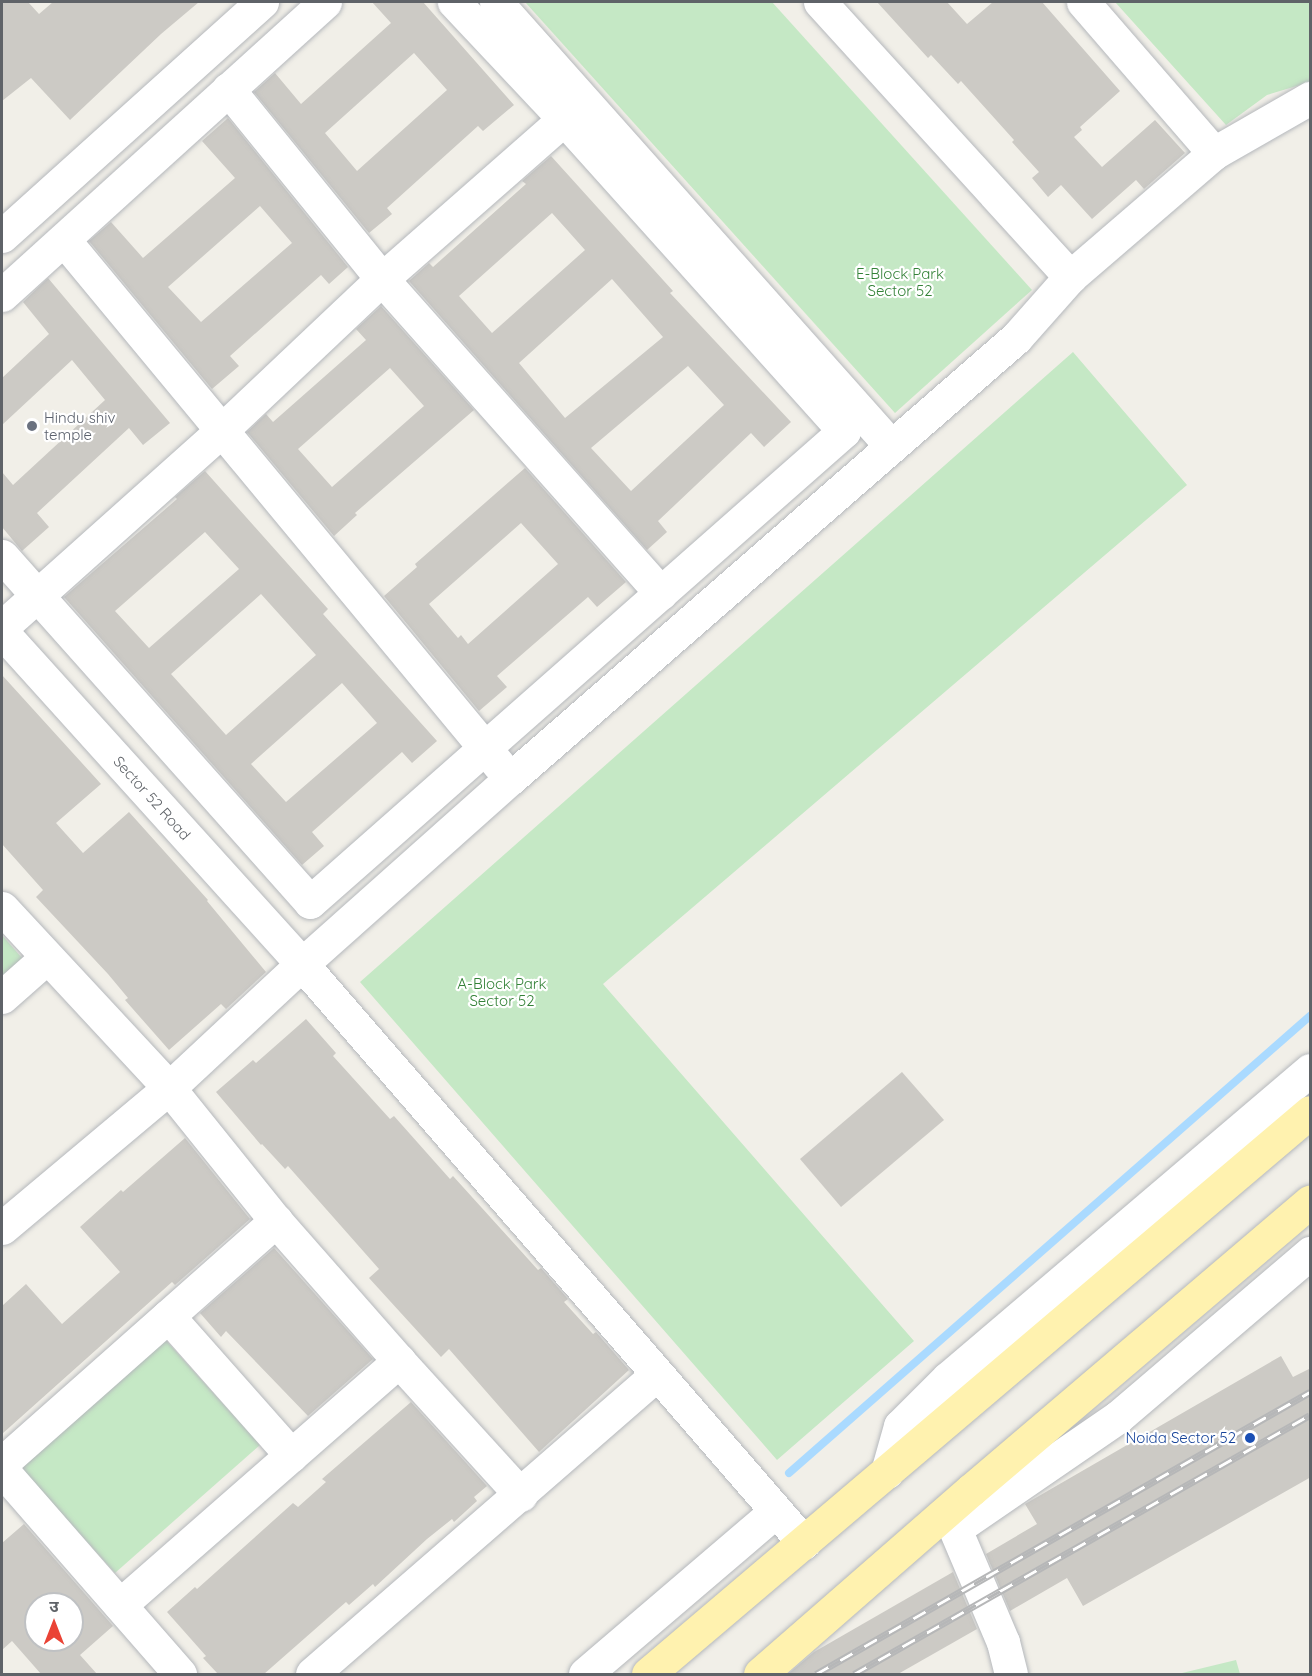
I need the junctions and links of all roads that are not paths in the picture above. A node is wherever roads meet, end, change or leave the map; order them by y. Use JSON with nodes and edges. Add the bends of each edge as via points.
{"nodes":[{"id":1,"x":262,"y":2,"type":"edge"},
{"id":2,"x":325,"y":2,"type":"edge"},
{"id":3,"x":454,"y":2,"type":"edge"},
{"id":4,"x":496,"y":2,"type":"edge"},
{"id":5,"x":820,"y":2,"type":"edge"},
{"id":6,"x":1083,"y":2,"type":"edge"},
{"id":7,"x":228,"y":89,"type":"junction"},
{"id":8,"x":1311,"y":99,"type":"edge"},
{"id":9,"x":564,"y":119,"type":"junction"},
{"id":10,"x":1214,"y":153,"type":"junction"},
{"id":11,"x":2,"y":236,"type":"edge"},
{"id":12,"x":64,"y":240,"type":"junction"},
{"id":13,"x":1070,"y":277,"type":"junction"},
{"id":14,"x":382,"y":279,"type":"junction"},
{"id":15,"x":2,"y":295,"type":"edge"},
{"id":16,"x":221,"y":431,"type":"junction"},
{"id":17,"x":891,"y":446,"type":"junction"},
{"id":18,"x":2,"y":556,"type":"edge"},
{"id":19,"x":660,"y":593,"type":"junction"},
{"id":20,"x":35,"y":594,"type":"junction"},
{"id":21,"x":2,"y":627,"type":"edge"},
{"id":22,"x":2,"y":632,"type":"edge"},
{"id":23,"x":484,"y":749,"type":"junction"},
{"id":24,"x":510,"y":778,"type":"junction"},
{"id":25,"x":2,"y":908,"type":"edge"},
{"id":26,"x":46,"y":958,"type":"junction"},
{"id":27,"x":302,"y":964,"type":"junction"},
{"id":28,"x":2,"y":997,"type":"edge"},
{"id":29,"x":1311,"y":1070,"type":"edge"},
{"id":30,"x":169,"y":1088,"type":"junction"},
{"id":31,"x":1311,"y":1112,"type":"edge"},
{"id":32,"x":1311,"y":1201,"type":"edge"},
{"id":33,"x":276,"y":1221,"type":"junction"},
{"id":34,"x":2,"y":1228,"type":"edge"},
{"id":35,"x":1311,"y":1253,"type":"edge"},
{"id":36,"x":168,"y":1316,"type":"junction"},
{"id":37,"x":399,"y":1362,"type":"junction"},
{"id":38,"x":656,"y":1375,"type":"junction"},
{"id":39,"x":291,"y":1455,"type":"junction"},
{"id":40,"x":2,"y":1463,"type":"edge"},
{"id":41,"x":2,"y":1470,"type":"edge"},
{"id":42,"x":887,"y":1472,"type":"junction"},
{"id":43,"x":521,"y":1495,"type":"junction"},
{"id":44,"x":776,"y":1511,"type":"junction"},
{"id":45,"x":947,"y":1524,"type":"junction"},
{"id":46,"x":804,"y":1543,"type":"junction"},
{"id":47,"x":120,"y":1605,"type":"junction"},
{"id":48,"x":180,"y":1674,"type":"edge"},
{"id":49,"x":312,"y":1674,"type":"edge"},
{"id":50,"x":585,"y":1674,"type":"edge"},
{"id":51,"x":648,"y":1674,"type":"edge"},
{"id":52,"x":760,"y":1674,"type":"edge"},
{"id":53,"x":1011,"y":1674,"type":"edge"}],
"edges":[{"from":1,"to":11,"type":"street"},
{"from":2,"to":7,"type":"street"},
{"from":3,"to":9,"type":"street"},
{"from":4,"to":17,"type":"street"},
{"from":5,"to":13,"type":"street"},
{"from":6,"to":10,"type":"street"},
{"from":7,"to":12,"type":"street"},
{"from":7,"to":14,"type":"street"},
{"from":8,"to":10,"type":"street"},
{"from":9,"to":14,"type":"street"},
{"from":9,"to":19,"type":"street","via":[[844,431]]},
{"from":10,"to":13,"type":"street"},
{"from":12,"to":15,"type":"street"},
{"from":12,"to":16,"type":"street"},
{"from":13,"to":17,"type":"street","via":[[1016,338]]},
{"from":14,"to":16,"type":"street"},
{"from":14,"to":19,"type":"street"},
{"from":16,"to":20,"type":"street"},
{"from":16,"to":23,"type":"street"},
{"from":17,"to":24,"type":"street"},
{"from":18,"to":20,"type":"street"},
{"from":19,"to":23,"type":"street"},
{"from":20,"to":21,"type":"street"},
{"from":20,"to":23,"type":"street","via":[[310,902]]},
{"from":22,"to":27,"type":"street","name":"Sector 52 Road"},
{"from":23,"to":24,"type":"street"},
{"from":24,"to":27,"type":"street"},
{"from":25,"to":26,"type":"street"},
{"from":26,"to":28,"type":"street"},
{"from":26,"to":30,"type":"street"},
{"from":27,"to":30,"type":"street"},
{"from":27,"to":38,"type":"street","name":"Sector 52 Road"},
{"from":29,"to":42,"type":"street","via":[[948,1378],[900,1426]]},
{"from":30,"to":33,"type":"street"},
{"from":30,"to":34,"type":"street"},
{"from":31,"to":42,"type":"main road"},
{"from":32,"to":45,"type":"main road"},
{"from":33,"to":36,"type":"street"},
{"from":33,"to":37,"type":"street"},
{"from":35,"to":45,"type":"street","via":[[1118,1417]]},
{"from":36,"to":39,"type":"street"},
{"from":36,"to":40,"type":"street"},
{"from":37,"to":39,"type":"street"},
{"from":37,"to":43,"type":"street"},
{"from":38,"to":43,"type":"street"},
{"from":38,"to":44,"type":"street","name":"Sector 52 Road"},
{"from":39,"to":47,"type":"street"},
{"from":41,"to":47,"type":"street"},
{"from":42,"to":46,"type":"main road"},
{"from":43,"to":49,"type":"street"},
{"from":44,"to":46,"type":"street","name":"Sector 52 Road"},
{"from":44,"to":50,"type":"street"},
{"from":45,"to":52,"type":"main road"},
{"from":45,"to":53,"type":"street","via":[[1003,1642]]},
{"from":46,"to":51,"type":"main road"},
{"from":47,"to":48,"type":"street"}]}
